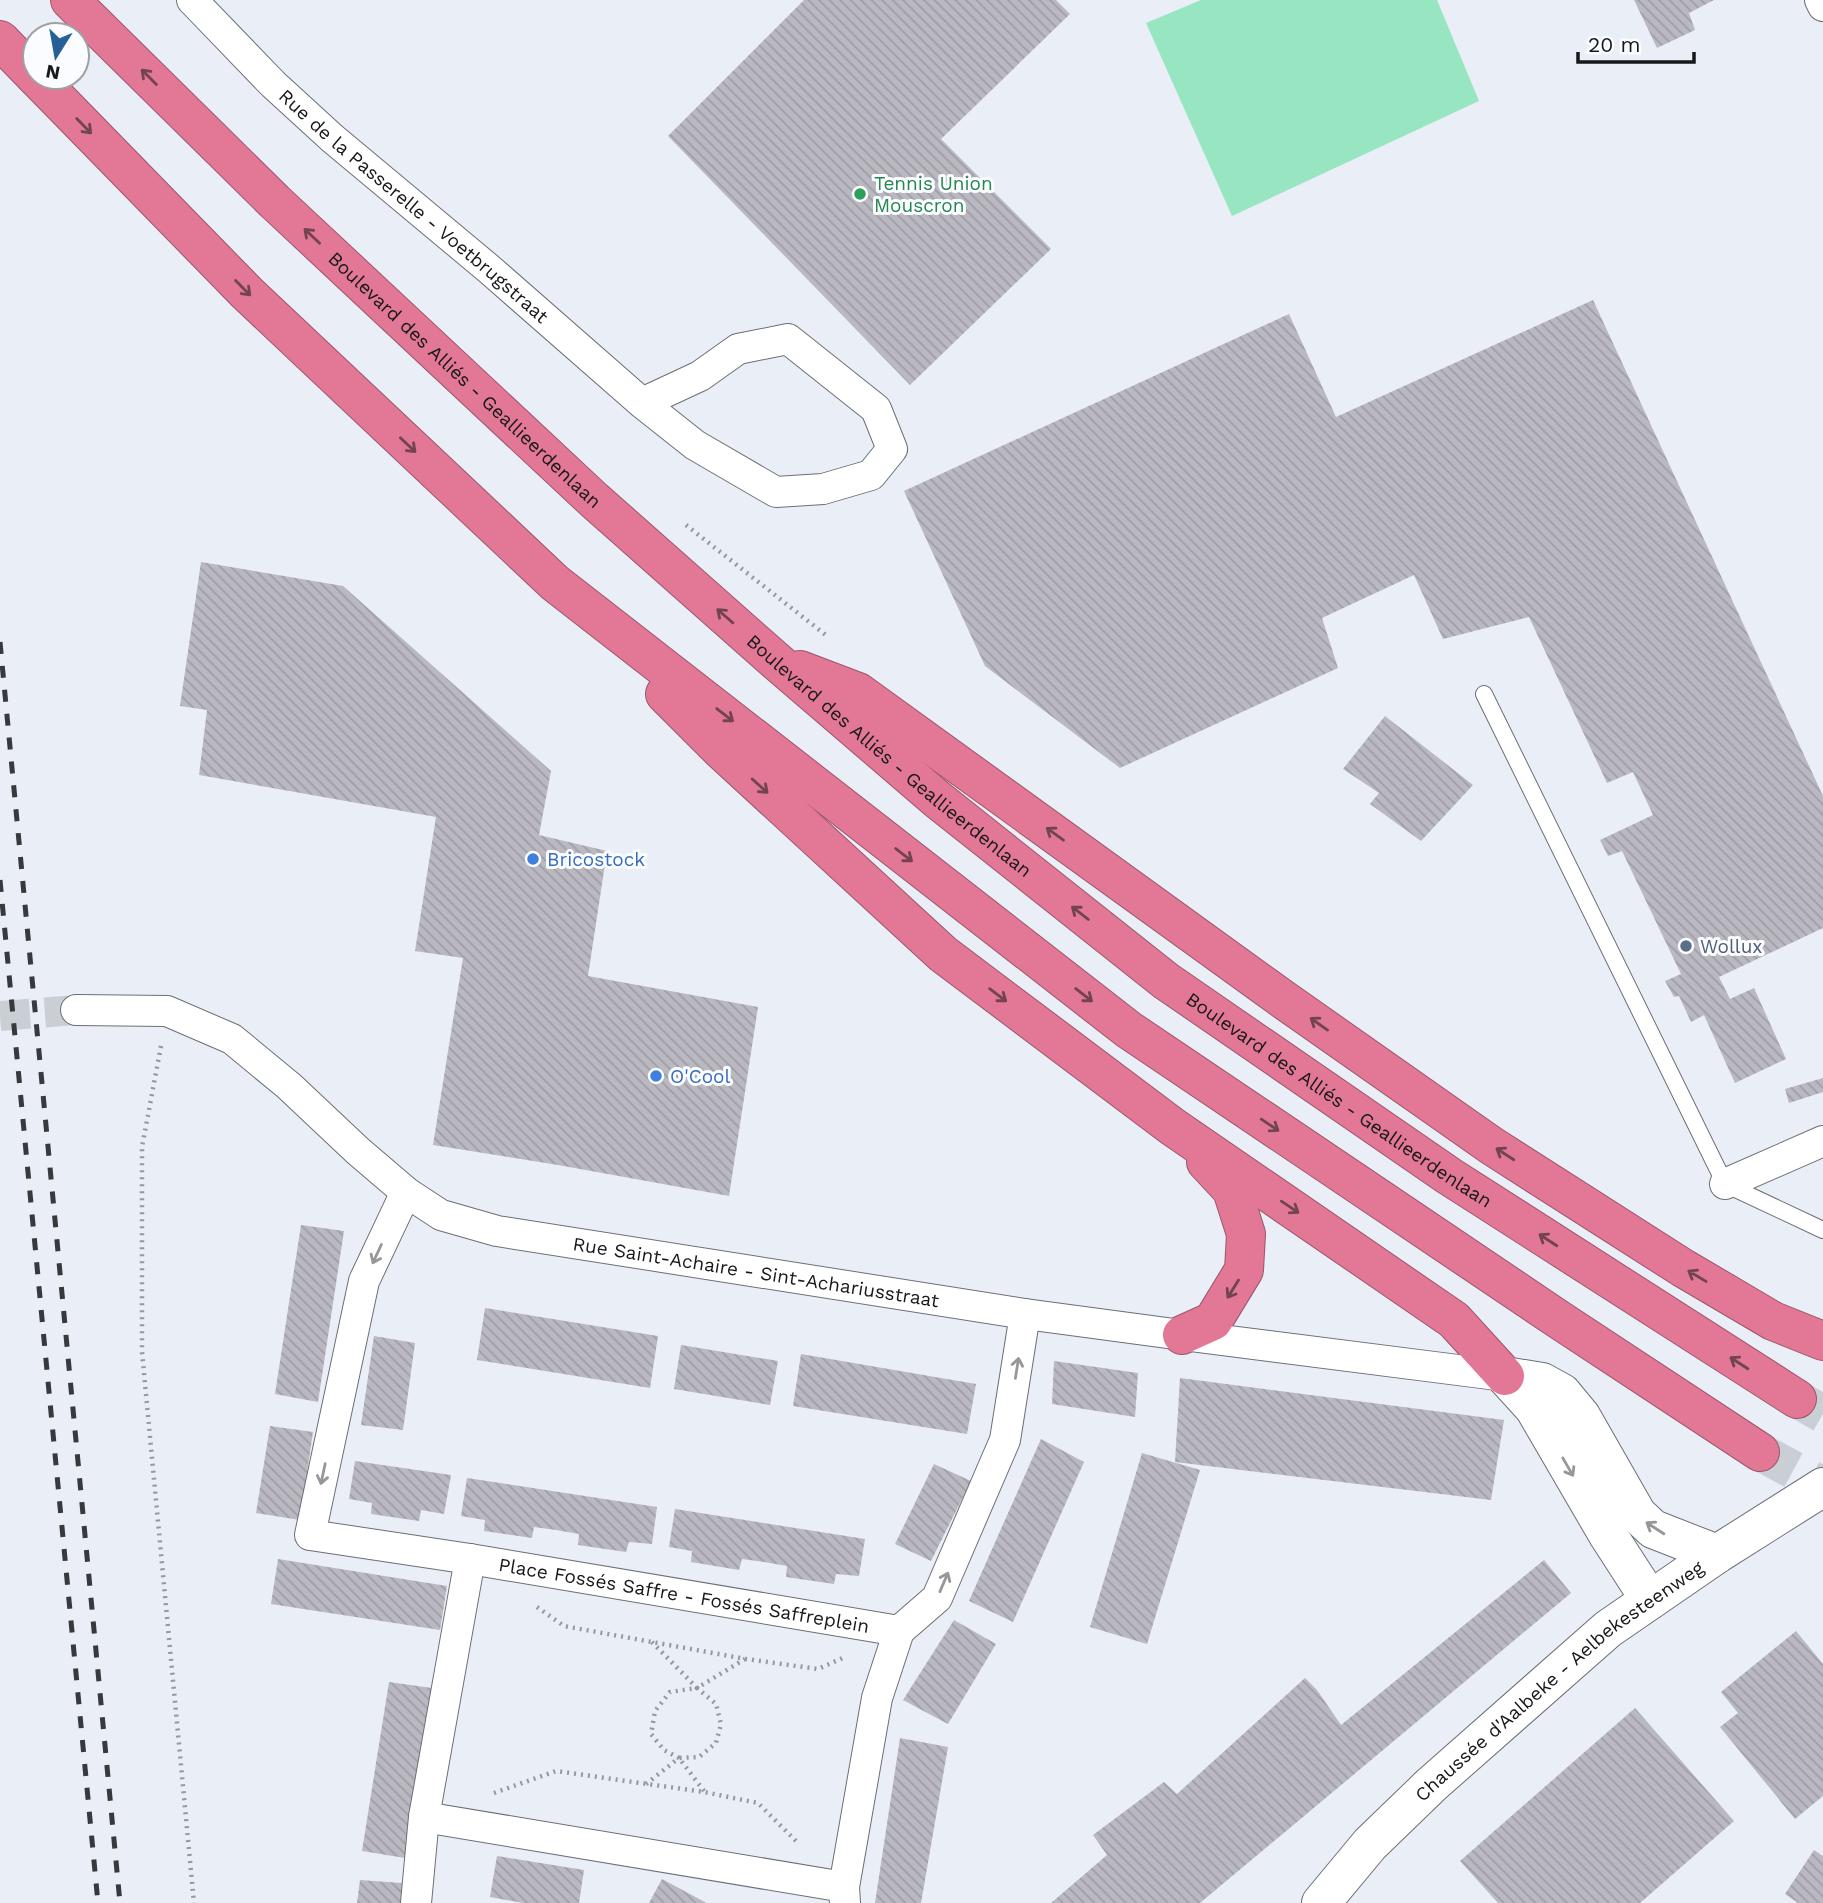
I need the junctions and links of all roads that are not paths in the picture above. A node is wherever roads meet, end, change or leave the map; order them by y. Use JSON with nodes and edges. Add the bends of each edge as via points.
{"nodes":[{"id":1,"x":70,"y":0,"type":"edge"},
{"id":2,"x":192,"y":0,"type":"edge"},
{"id":3,"x":1820,"y":0,"type":"edge"},
{"id":4,"x":1823,"y":6,"type":"edge"},
{"id":5,"x":0,"y":40,"type":"edge"},
{"id":6,"x":21,"y":61,"type":"edge"},
{"id":7,"x":51,"y":91,"type":"edge"},
{"id":8,"x":642,"y":403,"type":"junction"},
{"id":9,"x":555,"y":583,"type":"junction"},
{"id":10,"x":776,"y":661,"type":"junction"},
{"id":11,"x":1485,"y":694,"type":"dead end"},
{"id":12,"x":76,"y":1010,"type":"tunnel mouth"},
{"id":13,"x":1173,"y":1127,"type":"junction"},
{"id":14,"x":1823,"y":1141,"type":"edge"},
{"id":15,"x":1725,"y":1184,"type":"junction"},
{"id":16,"x":406,"y":1192,"type":"junction"},
{"id":17,"x":1823,"y":1230,"type":"edge"},
{"id":18,"x":1025,"y":1314,"type":"junction"},
{"id":19,"x":1182,"y":1335,"type":"junction"},
{"id":20,"x":1823,"y":1341,"type":"edge"},
{"id":21,"x":1505,"y":1376,"type":"junction"},
{"id":22,"x":1797,"y":1399,"type":"tunnel mouth"},
{"id":23,"x":1760,"y":1452,"type":"tunnel mouth"},
{"id":24,"x":1823,"y":1488,"type":"edge"},
{"id":25,"x":1717,"y":1554,"type":"junction"},
{"id":26,"x":470,"y":1559,"type":"junction"},
{"id":27,"x":1650,"y":1600,"type":"junction"},
{"id":28,"x":899,"y":1632,"type":"junction"},
{"id":29,"x":424,"y":1817,"type":"junction"},
{"id":30,"x":844,"y":1895,"type":"edge"},
{"id":31,"x":416,"y":1903,"type":"edge"},
{"id":32,"x":1321,"y":1903,"type":"edge"}],
"edges":[{"from":10,"to":1,"type":"highway","name":"Boulevard des Alliés - Geallieerdenlaan","one_way":true,"via":[[594,500],[275,202]]},
{"from":2,"to":8,"type":"street","name":"Rue de la Passerelle - Voetbrugstraat","via":[[332,138]]},
{"from":3,"to":4,"type":"street"},
{"from":5,"to":6,"type":"highway"},
{"from":7,"to":9,"type":"highway","one_way":true,"via":[[247,293]]},
{"from":8,"to":8,"type":"street","name":"Rue de la Passerelle - Voetbrugstraat","via":[[695,445],[776,492],[824,489],[872,475],[892,449],[876,409],[788,339],[738,349],[700,376]]},
{"from":9,"to":13,"type":"highway","one_way":true,"via":[[720,750],[943,954]]},
{"from":9,"to":23,"type":"highway","one_way":true,"via":[[1129,1030]]},
{"from":20,"to":10,"type":"highway","one_way":true,"via":[[1773,1321],[1728,1295],[1492,1146],[858,692]]},
{"from":22,"to":10,"type":"highway","name":"Boulevard des Alliés - Geallieerdenlaan","one_way":true,"via":[[1448,1175],[1166,981],[938,800]]},
{"from":11,"to":15,"type":"lane"},
{"from":12,"to":16,"type":"street","name":"Rue Saint-Achaire - Sint-Achariusstraat","via":[[167,1011],[232,1039]]},
{"from":13,"to":19,"type":"highway","one_way":true,"via":[[1232,1190],[1246,1234],[1244,1270],[1213,1321]]},
{"from":13,"to":21,"type":"highway","one_way":true,"via":[[1454,1320]]},
{"from":14,"to":15,"type":"street"},
{"from":15,"to":17,"type":"lane"},
{"from":16,"to":18,"type":"street","name":"Rue Saint-Achaire - Sint-Achariusstraat","via":[[442,1215],[497,1231]]},
{"from":16,"to":26,"type":"street","name":"Place Fossés Saffre - Fossés Saffreplein","one_way":true,"via":[[364,1281],[310,1535]]},
{"from":18,"to":19,"type":"street","name":"Rue Saint-Achaire - Sint-Achariusstraat"},
{"from":28,"to":18,"type":"street","one_way":true,"via":[[937,1598],[1005,1440]]},
{"from":19,"to":21,"type":"street","name":"Rue Saint-Achaire - Sint-Achariusstraat"},
{"from":25,"to":21,"type":"main road","name":"Rue Saint-Achaire - Sint-Achariusstraat","one_way":true,"via":[[1653,1529],[1637,1514],[1581,1416],[1562,1393],[1542,1382]]},
{"from":21,"to":27,"type":"main road","one_way":true,"via":[[1534,1408]]},
{"from":24,"to":25,"type":"main road","name":"Chaussée d'Aalbeke - Aelbekesteenweg"},
{"from":25,"to":27,"type":"main road","name":"Chaussée d'Aalbeke - Aelbekesteenweg"},
{"from":26,"to":28,"type":"street","name":"Place Fossés Saffre - Fossés Saffreplein"},
{"from":26,"to":29,"type":"street"},
{"from":27,"to":32,"type":"main road","name":"Chaussée d'Aalbeke - Aelbekesteenweg","via":[[1608,1629],[1431,1785],[1370,1844]]},
{"from":28,"to":30,"type":"street","via":[[877,1698]]},
{"from":29,"to":30,"type":"street"},
{"from":29,"to":31,"type":"street"}]}
